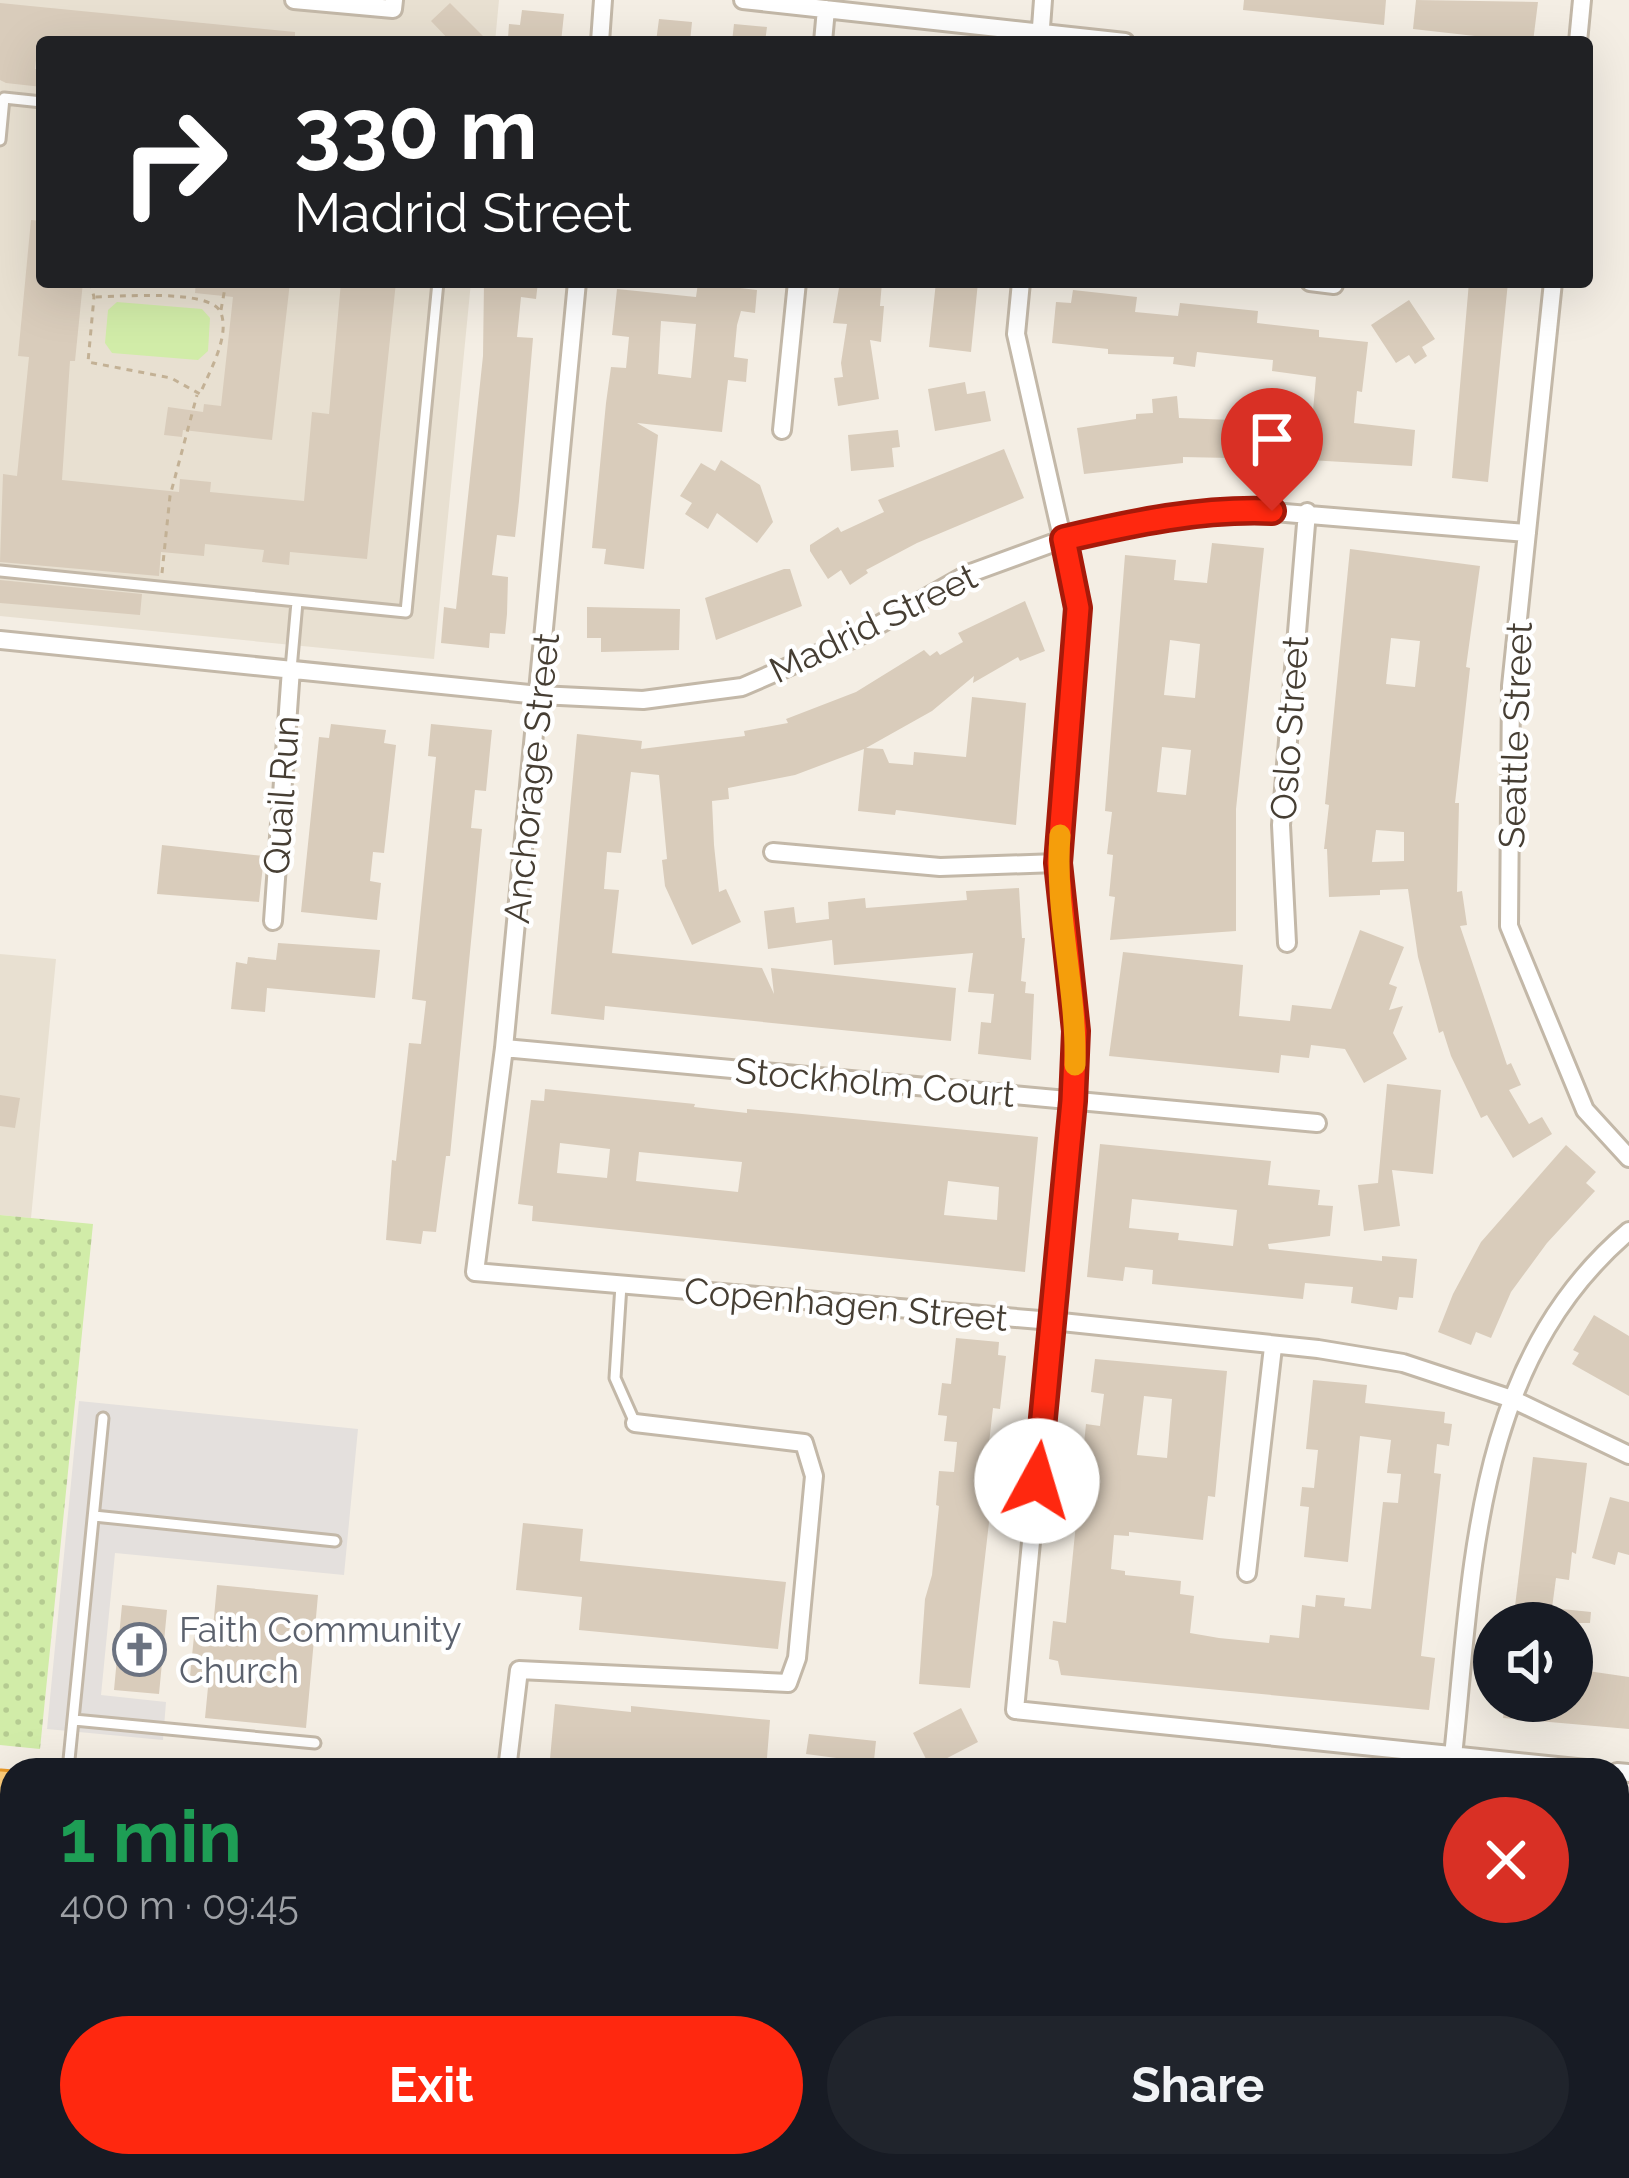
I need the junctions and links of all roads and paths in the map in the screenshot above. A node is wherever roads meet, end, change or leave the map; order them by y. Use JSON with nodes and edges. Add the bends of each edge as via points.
{"nodes":[{"id":1,"x":294,"y":0,"type":"edge"},
{"id":2,"x":603,"y":0,"type":"edge"},
{"id":3,"x":743,"y":0,"type":"edge"},
{"id":4,"x":1043,"y":0,"type":"edge"},
{"id":5,"x":1582,"y":0,"type":"edge"},
{"id":6,"x":393,"y":5,"type":"edge"},
{"id":7,"x":826,"y":10,"type":"junction"},
{"id":8,"x":600,"y":36,"type":"edge"},
{"id":9,"x":824,"y":36,"type":"edge"},
{"id":10,"x":1033,"y":36,"type":"edge"},
{"id":11,"x":1041,"y":36,"type":"edge"},
{"id":12,"x":1579,"y":36,"type":"edge"},
{"id":13,"x":36,"y":101,"type":"edge"},
{"id":14,"x":0,"y":140,"type":"edge"},
{"id":15,"x":92,"y":288,"type":"edge"},
{"id":16,"x":225,"y":288,"type":"edge"},
{"id":17,"x":437,"y":288,"type":"edge"},
{"id":18,"x":577,"y":288,"type":"edge"},
{"id":19,"x":796,"y":288,"type":"edge"},
{"id":20,"x":1020,"y":288,"type":"edge"},
{"id":21,"x":1552,"y":288,"type":"edge"},
{"id":22,"x":94,"y":298,"type":"junction"},
{"id":23,"x":220,"y":311,"type":"junction"},
{"id":24,"x":198,"y":393,"type":"junction"},
{"id":25,"x":782,"y":430,"type":"dead end"},
{"id":26,"x":1307,"y":512,"type":"junction"},
{"id":27,"x":1528,"y":533,"type":"junction"},
{"id":28,"x":1064,"y":539,"type":"junction"},
{"id":29,"x":0,"y":571,"type":"edge"},
{"id":30,"x":161,"y":588,"type":"junction"},
{"id":31,"x":298,"y":602,"type":"junction"},
{"id":32,"x":0,"y":640,"type":"edge"},
{"id":33,"x":291,"y":669,"type":"junction"},
{"id":34,"x":539,"y":695,"type":"junction"},
{"id":35,"x":773,"y":852,"type":"dead end"},
{"id":36,"x":1058,"y":863,"type":"junction"},
{"id":37,"x":272,"y":921,"type":"dead end"},
{"id":38,"x":1287,"y":944,"type":"dead end"},
{"id":39,"x":504,"y":1048,"type":"junction"},
{"id":40,"x":1073,"y":1101,"type":"junction"},
{"id":41,"x":1317,"y":1124,"type":"dead end"},
{"id":42,"x":1629,"y":1158,"type":"edge"},
{"id":43,"x":1629,"y":1231,"type":"edge"},
{"id":44,"x":475,"y":1272,"type":"joint"},
{"id":45,"x":621,"y":1285,"type":"junction"},
{"id":46,"x":1052,"y":1322,"type":"junction"},
{"id":47,"x":1274,"y":1347,"type":"junction"},
{"id":48,"x":1512,"y":1399,"type":"junction"},
{"id":49,"x":104,"y":1418,"type":"dead end"},
{"id":50,"x":634,"y":1423,"type":"joint"},
{"id":51,"x":1629,"y":1454,"type":"edge"},
{"id":52,"x":94,"y":1516,"type":"junction"},
{"id":53,"x":335,"y":1541,"type":"dead end"},
{"id":54,"x":1247,"y":1574,"type":"dead end"},
{"id":55,"x":74,"y":1720,"type":"junction"},
{"id":56,"x":315,"y":1743,"type":"dead end"},
{"id":57,"x":1454,"y":1756,"type":"junction"},
{"id":58,"x":69,"y":1758,"type":"edge"},
{"id":59,"x":508,"y":1758,"type":"edge"},
{"id":60,"x":1474,"y":1758,"type":"edge"}],
"edges":[{"from":1,"to":6,"type":"street"},
{"from":2,"to":8,"type":"street"},
{"from":3,"to":7,"type":"street"},
{"from":4,"to":11,"type":"street"},
{"from":5,"to":12,"type":"street"},
{"from":7,"to":9,"type":"street"},
{"from":7,"to":10,"type":"street"},
{"from":13,"to":14,"type":"lane","via":[[4,98]]},
{"from":15,"to":22,"type":"path"},
{"from":16,"to":23,"type":"path"},
{"from":17,"to":31,"type":"lane","via":[[406,612]]},
{"from":18,"to":34,"type":"street","name":"Anchorage Street"},
{"from":19,"to":25,"type":"street"},
{"from":20,"to":28,"type":"street","via":[[1016,334]]},
{"from":21,"to":27,"type":"street","name":"Seattle Street"},
{"from":22,"to":23,"type":"path","via":[[194,297]]},
{"from":22,"to":24,"type":"path","via":[[88,362],[171,378]]},
{"from":23,"to":24,"type":"path","via":[[218,352]]},
{"from":24,"to":30,"type":"path","via":[[170,496]]},
{"from":26,"to":27,"type":"street","name":"Madrid Street"},
{"from":26,"to":28,"type":"street","name":"Madrid Street","via":[[1237,509]]},
{"from":26,"to":38,"type":"street","name":"Oslo Street","via":[[1281,825]]},
{"from":27,"to":42,"type":"street","name":"Seattle Street","via":[[1511,686],[1509,926],[1585,1110]]},
{"from":28,"to":34,"type":"street","name":"Madrid Street","via":[[968,574],[857,638],[742,687],[643,700]]},
{"from":28,"to":36,"type":"street","via":[[1078,608]]},
{"from":29,"to":30,"type":"lane"},
{"from":30,"to":31,"type":"lane"},
{"from":31,"to":33,"type":"lane"},
{"from":32,"to":33,"type":"street","name":"Madrid Street"},
{"from":33,"to":34,"type":"street","name":"Madrid Street"},
{"from":33,"to":37,"type":"street","name":"Quail Run"},
{"from":34,"to":39,"type":"street","name":"Anchorage Street"},
{"from":35,"to":36,"type":"street","via":[[940,866]]},
{"from":36,"to":40,"type":"street","via":[[1076,1031]]},
{"from":39,"to":40,"type":"street","name":"Stockholm Court"},
{"from":39,"to":44,"type":"street","name":"Anchorage Street"},
{"from":40,"to":41,"type":"street","name":"Stockholm Court"},
{"from":40,"to":46,"type":"street"},
{"from":43,"to":48,"type":"street","via":[[1592,1262],[1544,1332]]},
{"from":44,"to":45,"type":"street","name":"Copenhagen Street"},
{"from":45,"to":46,"type":"street","name":"Copenhagen Street"},
{"from":45,"to":50,"type":"lane","via":[[614,1378]]},
{"from":46,"to":47,"type":"street","name":"Copenhagen Street"},
{"from":46,"to":57,"type":"street","via":[[1015,1710]]},
{"from":47,"to":48,"type":"street","name":"Copenhagen Street","via":[[1403,1363]]},
{"from":47,"to":54,"type":"street"},
{"from":48,"to":51,"type":"street","name":"Copenhagen Street"},
{"from":48,"to":57,"type":"street","via":[[1486,1476]]},
{"from":49,"to":52,"type":"lane"},
{"from":50,"to":59,"type":"street","via":[[804,1443],[814,1476],[788,1683],[519,1670]]},
{"from":52,"to":53,"type":"lane"},
{"from":52,"to":55,"type":"lane"},
{"from":55,"to":56,"type":"lane"},
{"from":55,"to":58,"type":"lane"},
{"from":57,"to":60,"type":"street"}]}
